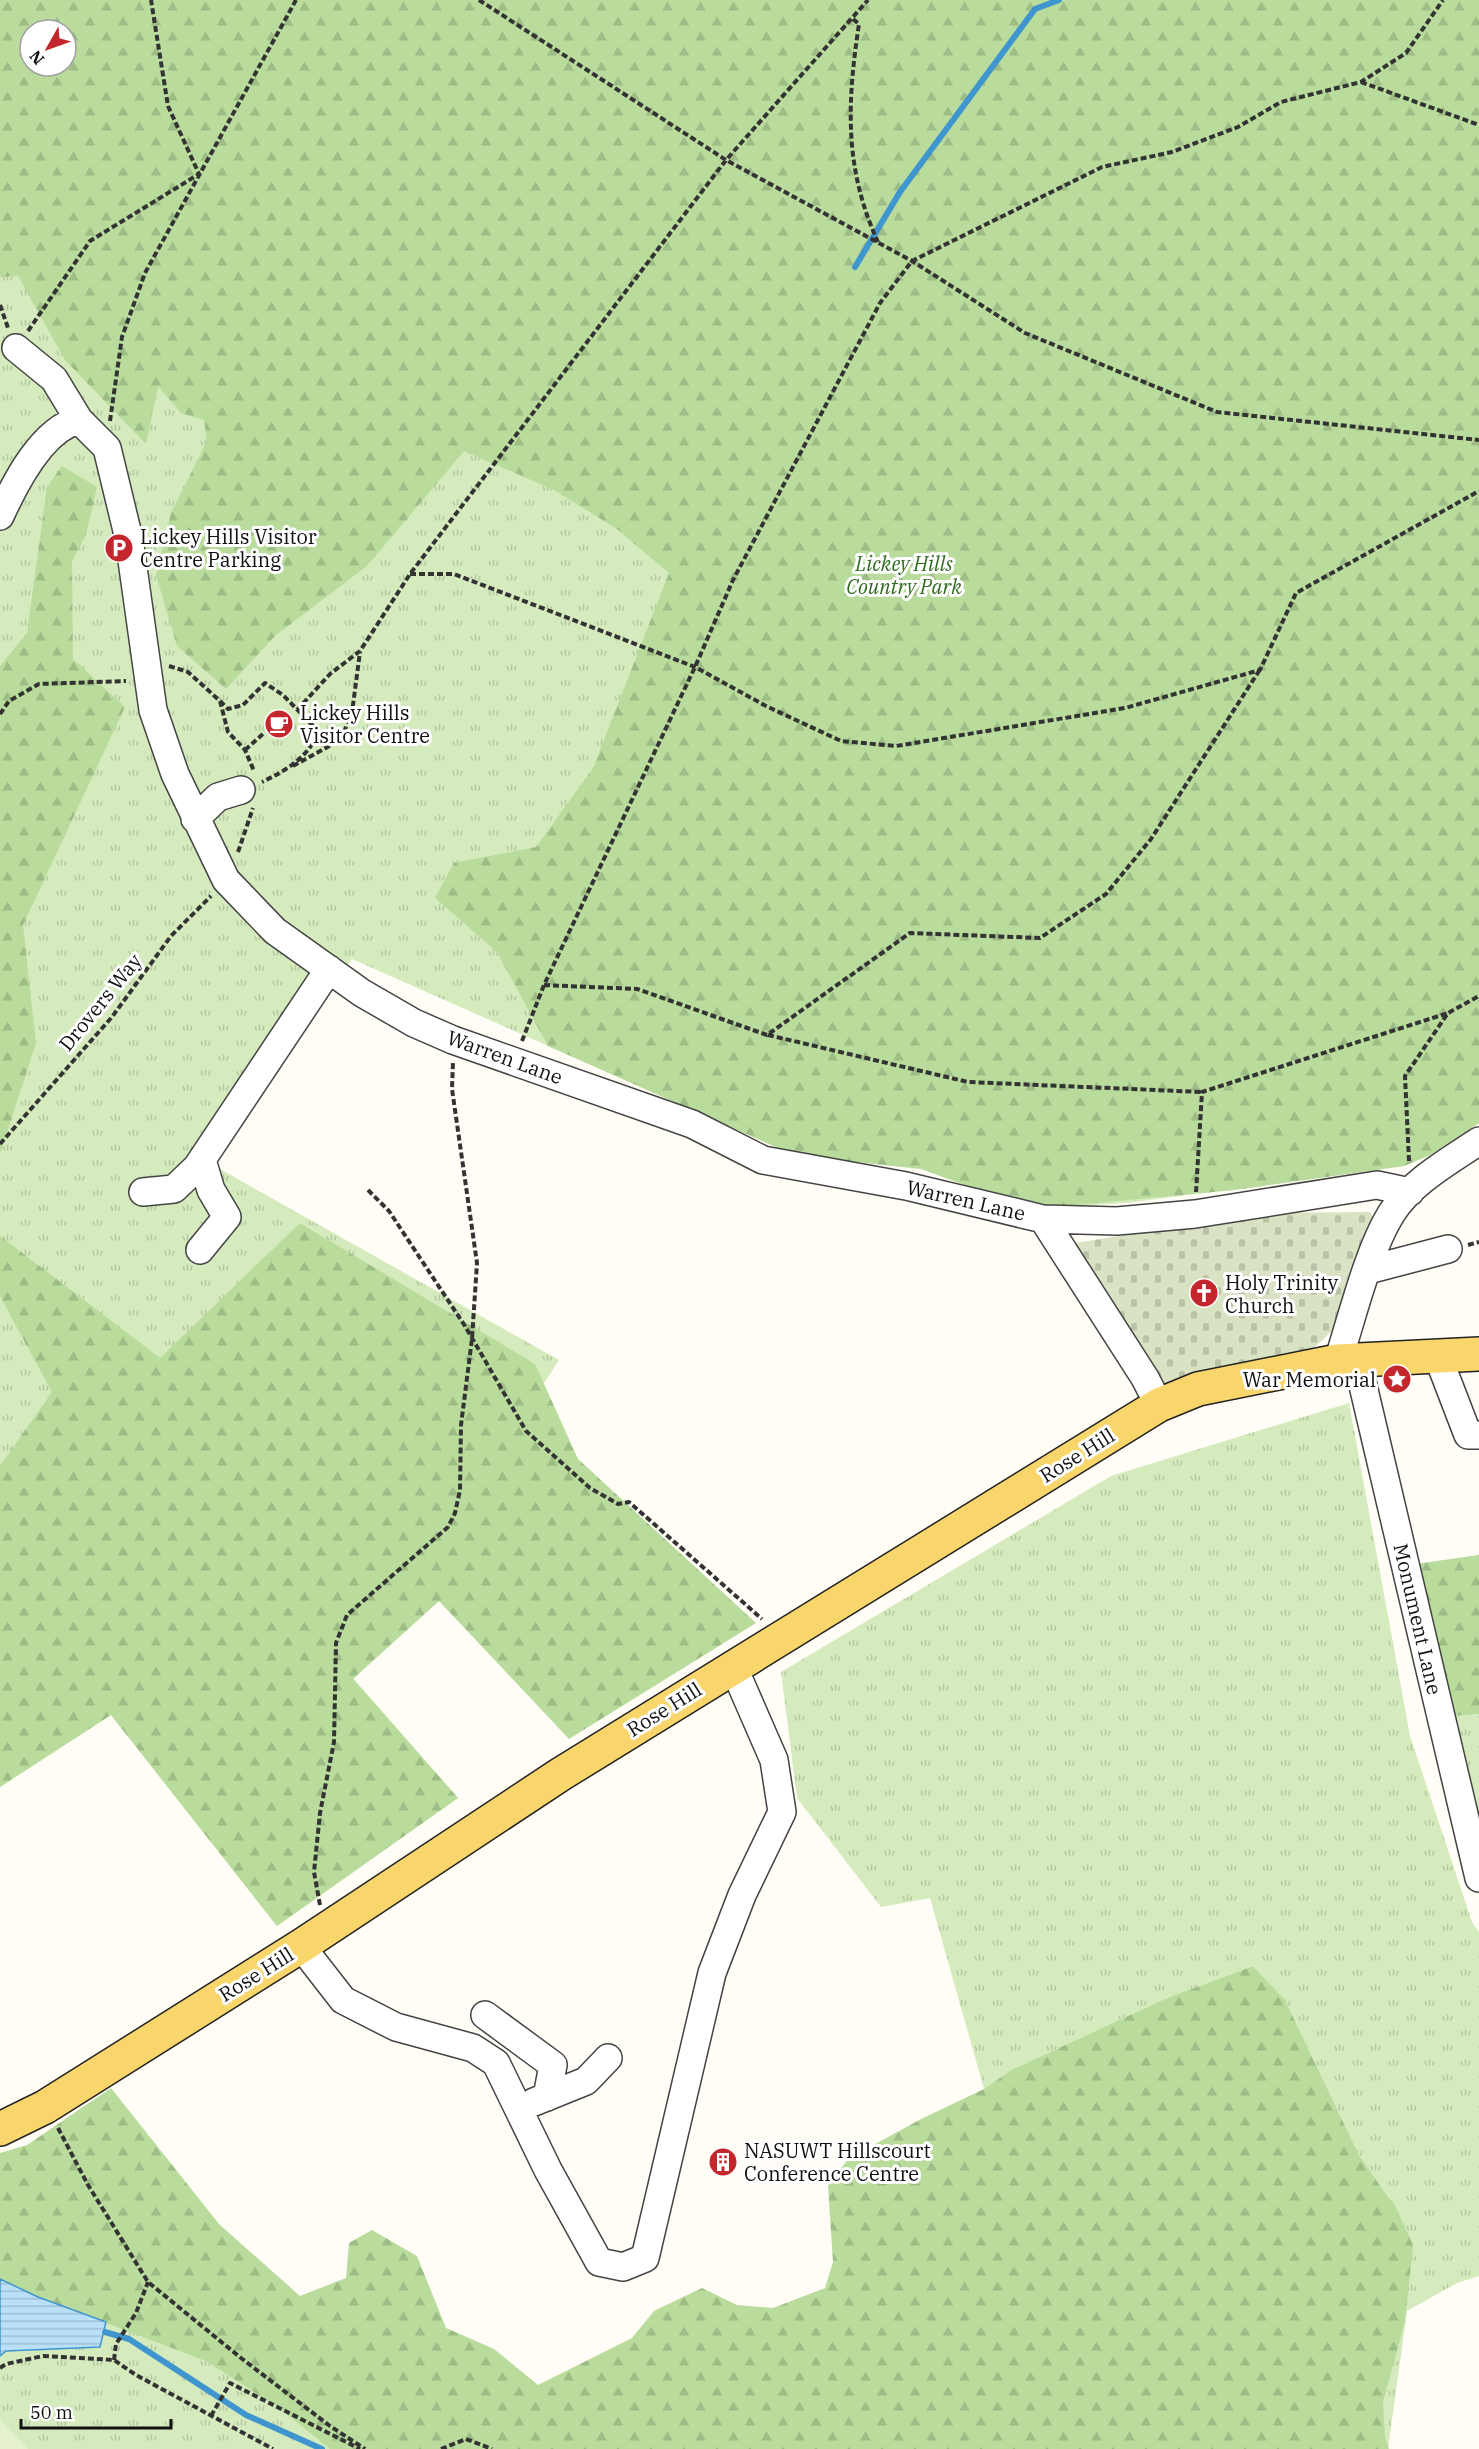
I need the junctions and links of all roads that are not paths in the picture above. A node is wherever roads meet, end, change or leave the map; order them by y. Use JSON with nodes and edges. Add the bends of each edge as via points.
{"nodes":[{"id":1,"x":16,"y":348,"type":"road end"},
{"id":2,"x":79,"y":420,"type":"junction"},
{"id":3,"x":0,"y":516,"type":"edge"},
{"id":4,"x":251,"y":792,"type":"road end"},
{"id":5,"x":195,"y":819,"type":"junction"},
{"id":6,"x":329,"y":969,"type":"junction"},
{"id":7,"x":1479,"y":1141,"type":"edge"},
{"id":8,"x":202,"y":1160,"type":"junction"},
{"id":9,"x":144,"y":1191,"type":"dead end"},
{"id":10,"x":1410,"y":1192,"type":"junction"},
{"id":11,"x":1043,"y":1219,"type":"junction"},
{"id":12,"x":1448,"y":1249,"type":"dead end"},
{"id":13,"x":200,"y":1250,"type":"dead end"},
{"id":14,"x":1368,"y":1270,"type":"junction"},
{"id":15,"x":1479,"y":1354,"type":"edge"},
{"id":16,"x":1438,"y":1357,"type":"junction"},
{"id":17,"x":1348,"y":1361,"type":"junction"},
{"id":18,"x":1159,"y":1405,"type":"junction"},
{"id":19,"x":1479,"y":1435,"type":"edge"},
{"id":20,"x":733,"y":1666,"type":"junction"},
{"id":21,"x":1479,"y":1878,"type":"edge"},
{"id":22,"x":313,"y":1937,"type":"junction"},
{"id":23,"x":485,"y":2015,"type":"dead end"},
{"id":24,"x":608,"y":2058,"type":"dead end"},
{"id":25,"x":547,"y":2097,"type":"junction"},
{"id":26,"x":519,"y":2109,"type":"junction"},
{"id":27,"x":0,"y":2129,"type":"edge"}],
"edges":[{"from":1,"to":2,"type":"street","via":[[54,379]]},
{"from":2,"to":3,"type":"street","via":[[63,424],[42,447],[16,481]]},
{"from":2,"to":5,"type":"street","name":"Warren Lane","via":[[107,448],[129,539],[153,710]]},
{"from":4,"to":5,"type":"street","via":[[218,797]]},
{"from":5,"to":6,"type":"street","name":"Warren Lane","via":[[226,880],[275,931]]},
{"from":6,"to":8,"type":"street"},
{"from":6,"to":11,"type":"street","name":"Warren Lane","via":[[414,1023],[692,1124],[762,1160],[906,1185]]},
{"from":7,"to":10,"type":"street"},
{"from":8,"to":9,"type":"street","via":[[174,1189]]},
{"from":8,"to":13,"type":"street","via":[[211,1190],[227,1217]]},
{"from":10,"to":11,"type":"street","name":"Warren Lane","via":[[1377,1185],[1195,1214],[1117,1221]]},
{"from":10,"to":14,"type":"street","via":[[1391,1214]]},
{"from":11,"to":18,"type":"street","name":"Warren Lane"},
{"from":12,"to":14,"type":"street"},
{"from":14,"to":17,"type":"street"},
{"from":15,"to":16,"type":"main road","name":"Rose Hill"},
{"from":16,"to":17,"type":"main road","name":"Rose Hill"},
{"from":16,"to":19,"type":"street","via":[[1468,1435]]},
{"from":17,"to":18,"type":"main road","name":"Rose Hill","via":[[1198,1389]]},
{"from":17,"to":21,"type":"street","name":"Monument Lane"},
{"from":18,"to":20,"type":"main road","name":"Rose Hill"},
{"from":20,"to":22,"type":"main road","name":"Rose Hill"},
{"from":20,"to":26,"type":"street","via":[[774,1760],[782,1812],[742,1895],[712,1973],[645,2258],[622,2267],[599,2262]]},
{"from":22,"to":26,"type":"street","via":[[343,2000],[396,2027],[473,2048],[496,2063]]},
{"from":22,"to":27,"type":"main road","name":"Rose Hill","via":[[45,2107]]},
{"from":23,"to":25,"type":"street","via":[[553,2065]]},
{"from":24,"to":25,"type":"street","via":[[586,2081]]},
{"from":25,"to":26,"type":"street"}]}
